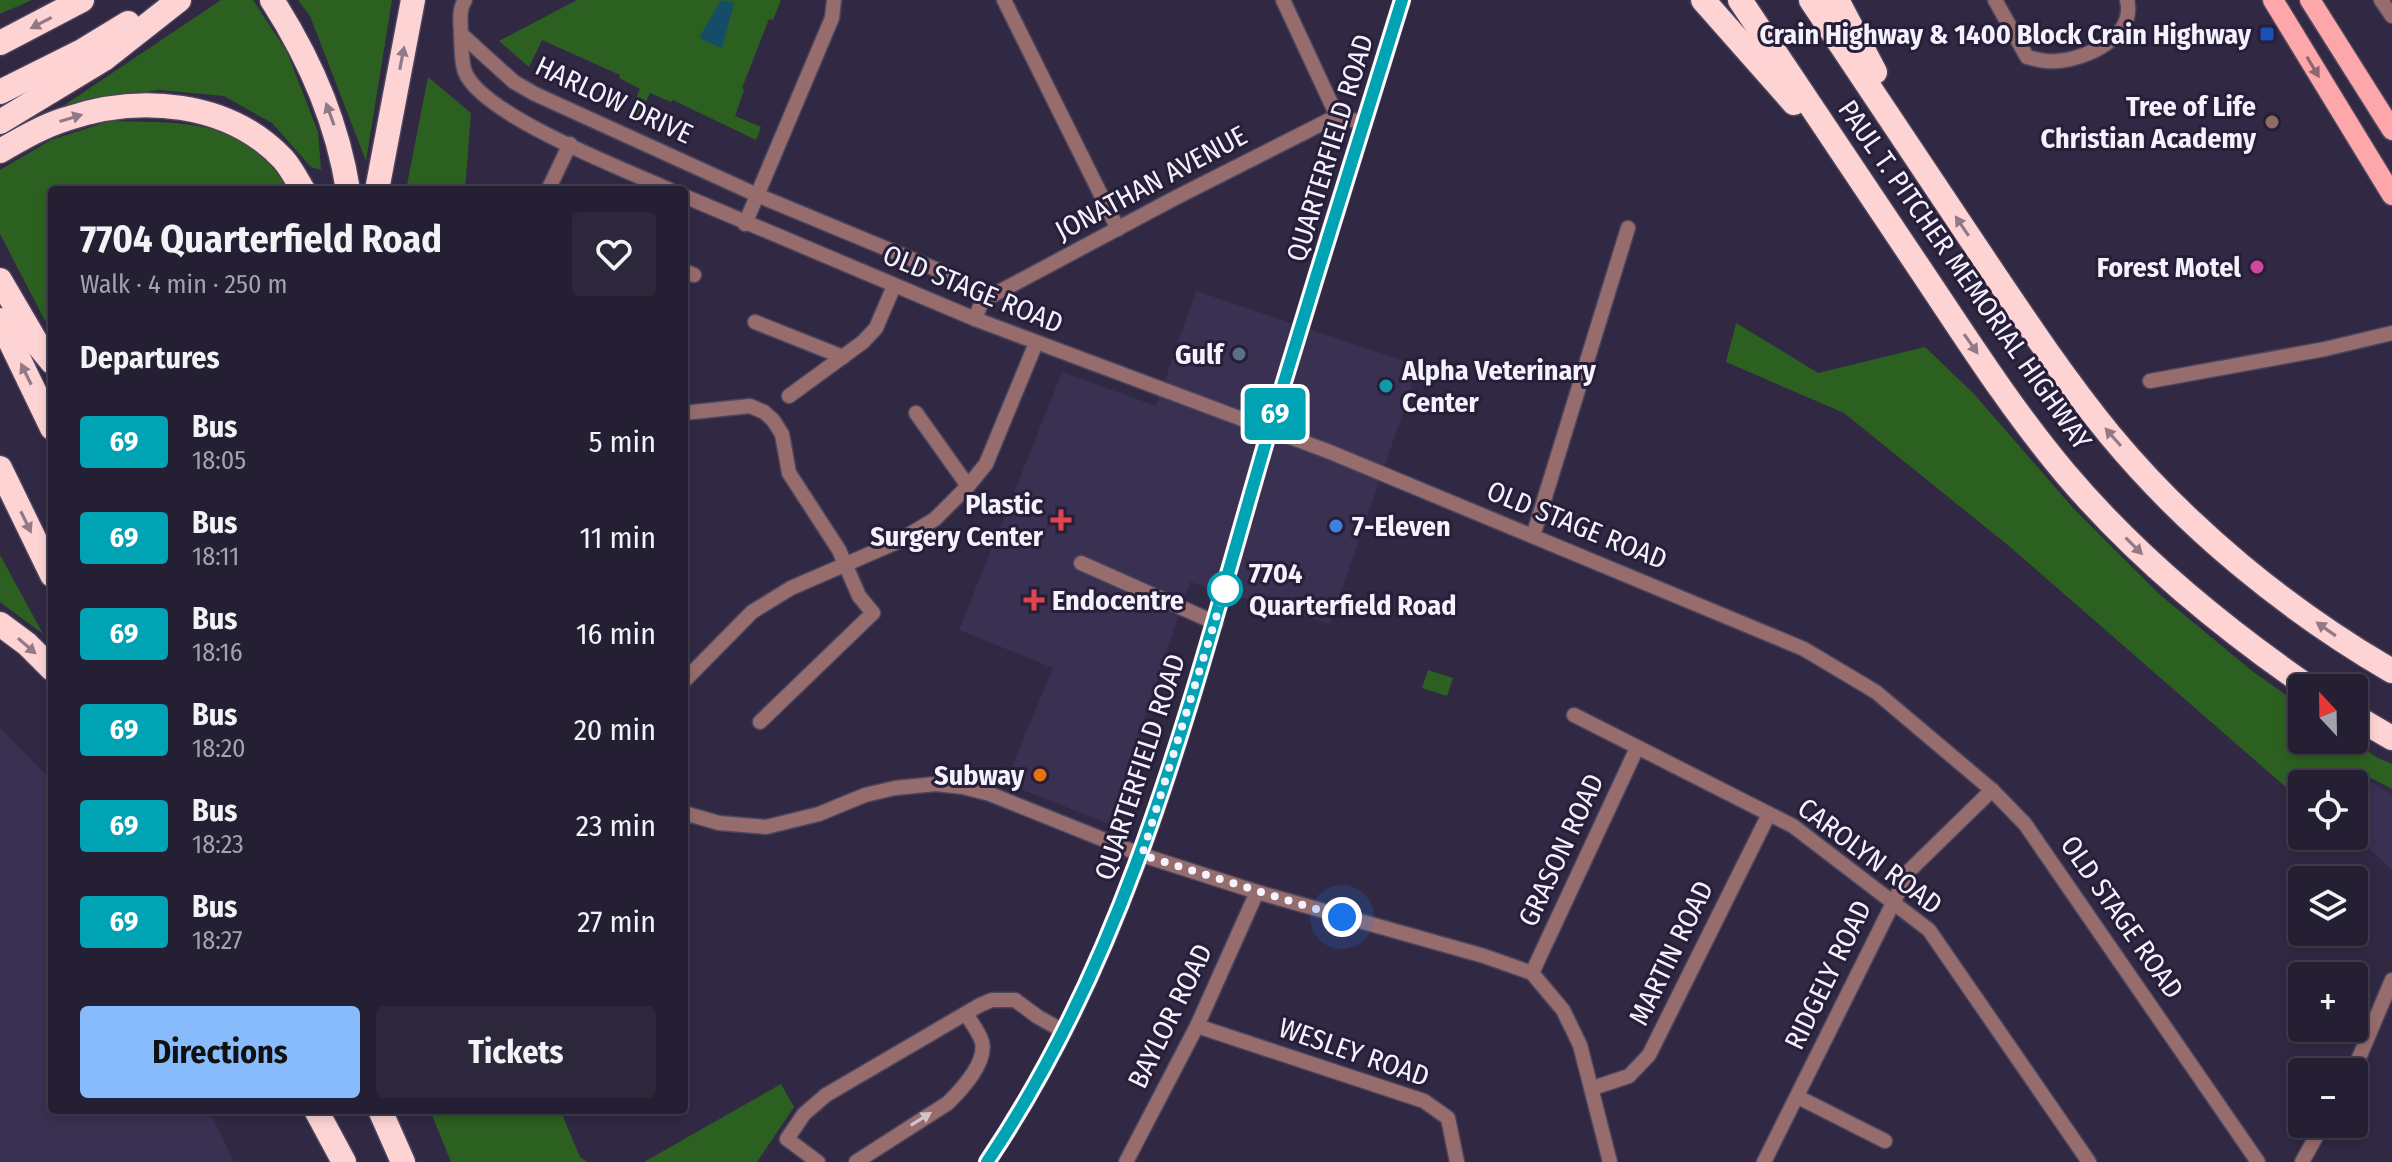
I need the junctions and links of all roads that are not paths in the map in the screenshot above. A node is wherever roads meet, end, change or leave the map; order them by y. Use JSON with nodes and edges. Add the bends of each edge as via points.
{"nodes":[{"id":1,"x":82,"y":0,"type":"edge"},
{"id":2,"x":162,"y":0,"type":"edge"},
{"id":3,"x":179,"y":0,"type":"edge"},
{"id":4,"x":272,"y":0,"type":"edge"},
{"id":5,"x":413,"y":0,"type":"edge"},
{"id":6,"x":465,"y":0,"type":"edge"},
{"id":7,"x":834,"y":0,"type":"edge"},
{"id":8,"x":1004,"y":0,"type":"edge"},
{"id":9,"x":1283,"y":0,"type":"edge"},
{"id":10,"x":1402,"y":0,"type":"edge"},
{"id":11,"x":1703,"y":0,"type":"edge"},
{"id":12,"x":1740,"y":0,"type":"edge"},
{"id":13,"x":1811,"y":0,"type":"edge"},
{"id":14,"x":1837,"y":0,"type":"edge"},
{"id":15,"x":1995,"y":0,"type":"edge"},
{"id":16,"x":2127,"y":0,"type":"edge"},
{"id":17,"x":2273,"y":0,"type":"edge"},
{"id":18,"x":2310,"y":0,"type":"edge"},
{"id":19,"x":2381,"y":0,"type":"edge"},
{"id":20,"x":2392,"y":16,"type":"edge"},
{"id":21,"x":461,"y":34,"type":"junction"},
{"id":22,"x":0,"y":43,"type":"edge"},
{"id":23,"x":0,"y":92,"type":"edge"},
{"id":24,"x":1337,"y":116,"type":"junction"},
{"id":25,"x":0,"y":122,"type":"edge"},
{"id":26,"x":1364,"y":123,"type":"junction"},
{"id":27,"x":2392,"y":130,"type":"edge"},
{"id":28,"x":570,"y":144,"type":"junction"},
{"id":29,"x":0,"y":151,"type":"edge"},
{"id":30,"x":301,"y":186,"type":"edge"},
{"id":31,"x":347,"y":186,"type":"edge"},
{"id":32,"x":378,"y":186,"type":"edge"},
{"id":33,"x":550,"y":186,"type":"edge"},
{"id":34,"x":661,"y":186,"type":"edge"},
{"id":35,"x":1937,"y":187,"type":"junction"},
{"id":36,"x":757,"y":195,"type":"junction"},
{"id":37,"x":2392,"y":195,"type":"edge"},
{"id":38,"x":688,"y":198,"type":"edge"},
{"id":39,"x":745,"y":224,"type":"junction"},
{"id":40,"x":1628,"y":228,"type":"dead end"},
{"id":41,"x":1118,"y":229,"type":"junction"},
{"id":42,"x":945,"y":273,"type":"dead end"},
{"id":43,"x":0,"y":280,"type":"edge"},
{"id":44,"x":894,"y":286,"type":"junction"},
{"id":45,"x":1938,"y":297,"type":"junction"},
{"id":46,"x":975,"y":319,"type":"junction"},
{"id":47,"x":0,"y":320,"type":"edge"},
{"id":48,"x":755,"y":322,"type":"dead end"},
{"id":49,"x":2392,"y":333,"type":"edge"},
{"id":50,"x":1036,"y":343,"type":"junction"},
{"id":51,"x":48,"y":357,"type":"edge"},
{"id":52,"x":843,"y":357,"type":"junction"},
{"id":53,"x":2150,"y":381,"type":"dead end"},
{"id":54,"x":789,"y":396,"type":"dead end"},
{"id":55,"x":688,"y":413,"type":"edge"},
{"id":56,"x":916,"y":413,"type":"dead end"},
{"id":57,"x":48,"y":420,"type":"edge"},
{"id":58,"x":1270,"y":430,"type":"junction"},
{"id":59,"x":0,"y":468,"type":"edge"},
{"id":60,"x":968,"y":486,"type":"junction"},
{"id":61,"x":1533,"y":536,"type":"junction"},
{"id":62,"x":844,"y":563,"type":"junction"},
{"id":63,"x":1081,"y":563,"type":"dead end"},
{"id":64,"x":48,"y":567,"type":"edge"},
{"id":65,"x":1216,"y":623,"type":"junction"},
{"id":66,"x":0,"y":624,"type":"edge"},
{"id":67,"x":48,"y":665,"type":"edge"},
{"id":68,"x":2392,"y":671,"type":"edge"},
{"id":69,"x":2290,"y":674,"type":"edge"},
{"id":70,"x":688,"y":677,"type":"edge"},
{"id":71,"x":1574,"y":715,"type":"dead end"},
{"id":72,"x":760,"y":722,"type":"dead end"},
{"id":73,"x":2368,"y":724,"type":"edge"},
{"id":74,"x":2392,"y":738,"type":"edge"},
{"id":75,"x":1637,"y":748,"type":"junction"},
{"id":76,"x":1992,"y":790,"type":"junction"},
{"id":77,"x":688,"y":814,"type":"edge"},
{"id":78,"x":1769,"y":814,"type":"junction"},
{"id":79,"x":1142,"y":855,"type":"junction"},
{"id":80,"x":1257,"y":892,"type":"junction"},
{"id":81,"x":1892,"y":903,"type":"junction"},
{"id":82,"x":1532,"y":973,"type":"junction"},
{"id":83,"x":2392,"y":980,"type":"edge"},
{"id":84,"x":966,"y":1014,"type":"junction"},
{"id":85,"x":1197,"y":1026,"type":"junction"},
{"id":86,"x":1065,"y":1032,"type":"junction"},
{"id":87,"x":2359,"y":1058,"type":"edge"},
{"id":88,"x":1593,"y":1088,"type":"junction"},
{"id":89,"x":1798,"y":1097,"type":"junction"},
{"id":90,"x":318,"y":1114,"type":"edge"},
{"id":91,"x":324,"y":1114,"type":"edge"},
{"id":92,"x":382,"y":1114,"type":"edge"},
{"id":93,"x":394,"y":1114,"type":"edge"},
{"id":94,"x":2315,"y":1138,"type":"edge"},
{"id":95,"x":1885,"y":1141,"type":"dead end"},
{"id":96,"x":400,"y":1156,"type":"edge"},
{"id":97,"x":346,"y":1162,"type":"edge"},
{"id":98,"x":818,"y":1162,"type":"edge"},
{"id":99,"x":856,"y":1162,"type":"edge"},
{"id":100,"x":987,"y":1162,"type":"edge"},
{"id":101,"x":1126,"y":1162,"type":"edge"},
{"id":102,"x":1457,"y":1162,"type":"edge"},
{"id":103,"x":1610,"y":1162,"type":"edge"},
{"id":104,"x":1764,"y":1162,"type":"edge"},
{"id":105,"x":2089,"y":1162,"type":"edge"},
{"id":106,"x":2258,"y":1162,"type":"edge"},
{"id":107,"x":2302,"y":1162,"type":"edge"}],
"edges":[{"from":1,"to":22,"type":"highway","one_way":true},
{"from":2,"to":23,"type":"highway","via":[[82,51]]},
{"from":3,"to":25,"type":"highway","via":[[104,59]]},
{"from":31,"to":4,"type":"highway","one_way":true,"via":[[318,82]]},
{"from":32,"to":5,"type":"highway","one_way":true},
{"from":6,"to":21,"type":"street"},
{"from":7,"to":36,"type":"street","via":[[832,18]]},
{"from":8,"to":41,"type":"street"},
{"from":9,"to":24,"type":"street"},
{"from":10,"to":26,"type":"main road","name":"QUARTERFIELD ROAD"},
{"from":11,"to":45,"type":"highway","via":[[1802,113]]},
{"from":12,"to":45,"type":"highway","name":"PAUL T. PITCHER MEMORIAL HIGHWAY"},
{"from":13,"to":35,"type":"highway","name":"PAUL T. PITCHER MEMORIAL HIGHWAY"},
{"from":14,"to":35,"type":"highway"},
{"from":15,"to":16,"type":"street","via":[[2027,57],[2045,61],[2067,60],[2107,43],[2129,17]]},
{"from":17,"to":37,"type":"main road","one_way":true},
{"from":18,"to":27,"type":"main road"},
{"from":19,"to":20,"type":"street"},
{"from":21,"to":28,"type":"street","via":[[465,73],[493,103]]},
{"from":21,"to":36,"type":"street","name":"HARLOW DRIVE","via":[[535,94]]},
{"from":24,"to":26,"type":"street"},
{"from":24,"to":41,"type":"street","name":"JONATHAN AVENUE"},
{"from":26,"to":58,"type":"main road","name":"QUARTERFIELD ROAD"},
{"from":28,"to":33,"type":"street"},
{"from":28,"to":34,"type":"street"},
{"from":29,"to":30,"type":"highway","one_way":true,"via":[[66,119],[165,106],[199,110],[258,137],[285,161]]},
{"from":68,"to":35,"type":"highway","name":"PAUL T. PITCHER MEMORIAL HIGHWAY","one_way":true,"via":[[2289,604],[2224,551],[2111,437],[2054,363]]},
{"from":36,"to":39,"type":"street"},
{"from":36,"to":42,"type":"street","name":"HARLOW DRIVE"},
{"from":38,"to":39,"type":"street","name":"OLD STAGE ROAD"},
{"from":39,"to":44,"type":"street","name":"OLD STAGE ROAD"},
{"from":40,"to":61,"type":"street"},
{"from":41,"to":46,"type":"street","name":"JONATHAN AVENUE","via":[[982,301]]},
{"from":43,"to":51,"type":"highway"},
{"from":44,"to":46,"type":"street","name":"OLD STAGE ROAD"},
{"from":44,"to":52,"type":"street","via":[[876,328]]},
{"from":45,"to":69,"type":"highway","name":"PAUL T. PITCHER MEMORIAL HIGHWAY","one_way":true,"via":[[2066,473],[2131,544],[2184,594]]},
{"from":46,"to":50,"type":"street","name":"OLD STAGE ROAD"},
{"from":57,"to":47,"type":"highway","one_way":true},
{"from":48,"to":52,"type":"street"},
{"from":49,"to":53,"type":"street"},
{"from":50,"to":58,"type":"street","name":"OLD STAGE ROAD"},
{"from":50,"to":60,"type":"street","via":[[986,464]]},
{"from":52,"to":54,"type":"street"},
{"from":55,"to":62,"type":"street","via":[[750,406],[764,412],[782,434],[789,473]]},
{"from":56,"to":60,"type":"street"},
{"from":58,"to":61,"type":"street","name":"OLD STAGE ROAD"},
{"from":58,"to":65,"type":"main road","name":"QUARTERFIELD ROAD"},
{"from":59,"to":64,"type":"highway","one_way":true},
{"from":60,"to":62,"type":"street","via":[[935,519],[897,542]]},
{"from":61,"to":76,"type":"street","name":"OLD STAGE ROAD","via":[[1804,649],[1876,692]]},
{"from":62,"to":70,"type":"street","via":[[752,612]]},
{"from":62,"to":72,"type":"street","via":[[873,613]]},
{"from":63,"to":65,"type":"street"},
{"from":65,"to":79,"type":"main road","name":"QUARTERFIELD ROAD"},
{"from":66,"to":67,"type":"highway","one_way":true},
{"from":71,"to":75,"type":"street","name":"CAROLYN ROAD"},
{"from":73,"to":74,"type":"highway"},
{"from":75,"to":78,"type":"street","name":"CAROLYN ROAD"},
{"from":75,"to":82,"type":"street","name":"GRASON ROAD"},
{"from":76,"to":81,"type":"street","name":"RIDGELY ROAD","via":[[1909,871]]},
{"from":76,"to":106,"type":"street","name":"OLD STAGE ROAD","via":[[2025,824]]},
{"from":77,"to":79,"type":"street","via":[[766,827],[865,795],[936,784],[990,794]]},
{"from":78,"to":81,"type":"street","name":"CAROLYN ROAD","via":[[1793,826]]},
{"from":78,"to":88,"type":"street","name":"MARTIN ROAD","via":[[1649,1055],[1629,1076]]},
{"from":79,"to":80,"type":"street"},
{"from":79,"to":86,"type":"main road","name":"QUARTERFIELD ROAD"},
{"from":80,"to":82,"type":"street"},
{"from":80,"to":85,"type":"street","name":"BAYLOR ROAD"},
{"from":81,"to":89,"type":"street","name":"RIDGELY ROAD"},
{"from":81,"to":105,"type":"street","name":"CAROLYN ROAD","via":[[1929,930]]},
{"from":82,"to":88,"type":"street","via":[[1563,1010]]},
{"from":83,"to":87,"type":"street"},
{"from":84,"to":86,"type":"street","via":[[992,1000],[1015,1000]]},
{"from":84,"to":98,"type":"street","via":[[826,1095],[804,1114],[787,1139]]},
{"from":99,"to":84,"type":"street","one_way":true,"via":[[957,1094],[980,1060],[983,1046]]},
{"from":85,"to":101,"type":"street","name":"BAYLOR ROAD"},
{"from":85,"to":102,"type":"street","name":"WESLEY ROAD","via":[[1424,1101],[1448,1118]]},
{"from":86,"to":100,"type":"main road","name":"QUARTERFIELD ROAD"},
{"from":88,"to":103,"type":"street"},
{"from":89,"to":95,"type":"street"},
{"from":89,"to":104,"type":"street","name":"RIDGELY ROAD"},
{"from":90,"to":97,"type":"highway"},
{"from":91,"to":97,"type":"highway"},
{"from":92,"to":96,"type":"highway"},
{"from":93,"to":96,"type":"highway"},
{"from":94,"to":107,"type":"street"}]}
